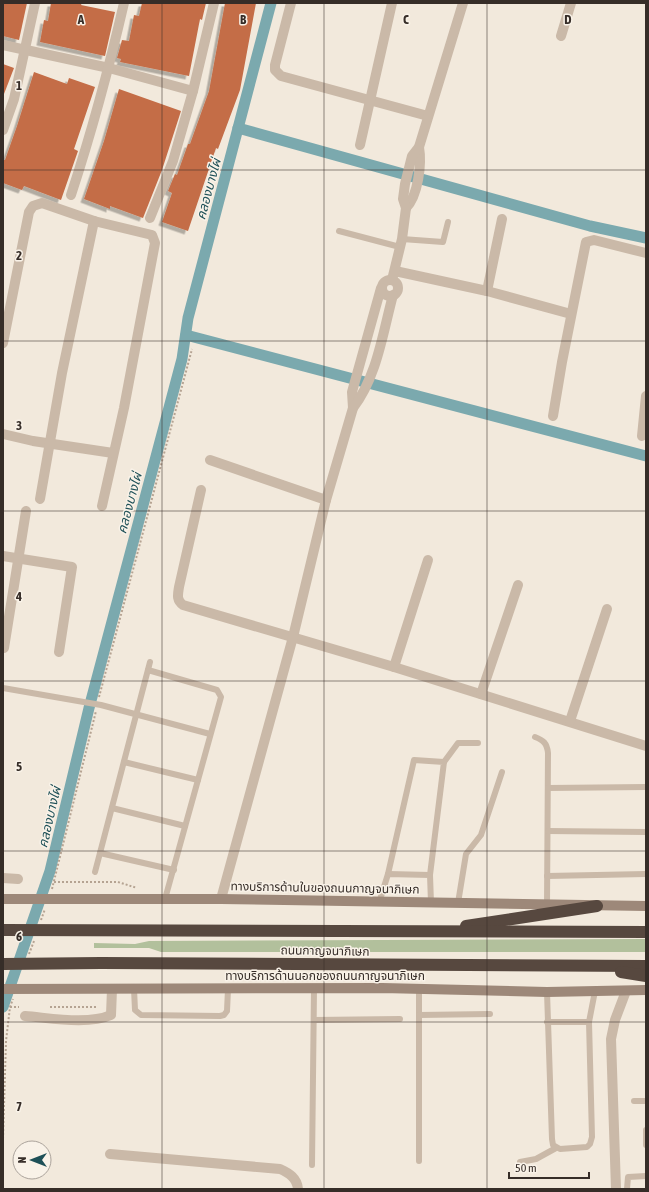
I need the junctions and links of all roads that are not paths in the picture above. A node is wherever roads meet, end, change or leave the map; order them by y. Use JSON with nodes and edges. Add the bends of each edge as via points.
{"nodes":[{"id":1,"x":35,"y":3,"type":"edge"},
{"id":2,"x":124,"y":3,"type":"edge"},
{"id":3,"x":214,"y":3,"type":"edge"},
{"id":4,"x":291,"y":3,"type":"edge"},
{"id":5,"x":392,"y":3,"type":"edge"},
{"id":6,"x":463,"y":3,"type":"edge"},
{"id":7,"x":571,"y":3,"type":"edge"},
{"id":8,"x":562,"y":36,"type":"dead end"},
{"id":9,"x":3,"y":45,"type":"edge"},
{"id":10,"x":24,"y":49,"type":"junction"},
{"id":11,"x":109,"y":68,"type":"junction"},
{"id":12,"x":193,"y":91,"type":"junction"},
{"id":13,"x":370,"y":100,"type":"junction"},
{"id":14,"x":428,"y":116,"type":"junction"},
{"id":15,"x":3,"y":130,"type":"edge"},
{"id":16,"x":360,"y":145,"type":"dead end"},
{"id":17,"x":415,"y":166,"type":"junction"},
{"id":18,"x":71,"y":195,"type":"dead end"},
{"id":19,"x":406,"y":208,"type":"junction"},
{"id":20,"x":150,"y":218,"type":"dead end"},
{"id":21,"x":502,"y":219,"type":"dead end"},
{"id":22,"x":94,"y":221,"type":"junction"},
{"id":23,"x":448,"y":222,"type":"dead end"},
{"id":24,"x":339,"y":231,"type":"dead end"},
{"id":25,"x":401,"y":243,"type":"junction"},
{"id":26,"x":646,"y":253,"type":"edge"},
{"id":27,"x":394,"y":275,"type":"junction"},
{"id":28,"x":381,"y":288,"type":"junction"},
{"id":29,"x":487,"y":291,"type":"junction"},
{"id":30,"x":393,"y":295,"type":"junction"},
{"id":31,"x":571,"y":314,"type":"junction"},
{"id":32,"x":3,"y":343,"type":"edge"},
{"id":33,"x":366,"y":346,"type":"junction"},
{"id":34,"x":379,"y":350,"type":"junction"},
{"id":35,"x":646,"y":396,"type":"edge"},
{"id":36,"x":353,"y":408,"type":"junction"},
{"id":37,"x":554,"y":416,"type":"dead end"},
{"id":38,"x":3,"y":434,"type":"edge"},
{"id":39,"x":642,"y":436,"type":"dead end"},
{"id":40,"x":49,"y":444,"type":"junction"},
{"id":41,"x":113,"y":453,"type":"junction"},
{"id":42,"x":210,"y":460,"type":"dead end"},
{"id":43,"x":201,"y":490,"type":"dead end"},
{"id":44,"x":40,"y":499,"type":"dead end"},
{"id":45,"x":326,"y":500,"type":"junction"},
{"id":46,"x":102,"y":506,"type":"dead end"},
{"id":47,"x":26,"y":511,"type":"dead end"},
{"id":48,"x":3,"y":556,"type":"edge"},
{"id":49,"x":20,"y":559,"type":"junction"},
{"id":50,"x":428,"y":560,"type":"dead end"},
{"id":51,"x":518,"y":585,"type":"dead end"},
{"id":52,"x":607,"y":609,"type":"dead end"},
{"id":53,"x":293,"y":637,"type":"junction"},
{"id":54,"x":4,"y":648,"type":"dead end"},
{"id":55,"x":59,"y":652,"type":"dead end"},
{"id":56,"x":150,"y":662,"type":"dead end"},
{"id":57,"x":394,"y":667,"type":"junction"},
{"id":58,"x":148,"y":670,"type":"junction"},
{"id":59,"x":3,"y":688,"type":"edge"},
{"id":60,"x":481,"y":694,"type":"junction"},
{"id":61,"x":136,"y":714,"type":"junction"},
{"id":62,"x":570,"y":721,"type":"junction"},
{"id":63,"x":210,"y":734,"type":"junction"},
{"id":64,"x":535,"y":737,"type":"dead end"},
{"id":65,"x":478,"y":743,"type":"dead end"},
{"id":66,"x":646,"y":746,"type":"edge"},
{"id":67,"x":124,"y":762,"type":"junction"},
{"id":68,"x":444,"y":762,"type":"junction"},
{"id":69,"x":502,"y":772,"type":"dead end"},
{"id":70,"x":198,"y":780,"type":"junction"},
{"id":71,"x":646,"y":787,"type":"edge"},
{"id":72,"x":548,"y":788,"type":"junction"},
{"id":73,"x":112,"y":808,"type":"junction"},
{"id":74,"x":185,"y":826,"type":"junction"},
{"id":75,"x":548,"y":831,"type":"junction"},
{"id":76,"x":646,"y":832,"type":"edge"},
{"id":77,"x":100,"y":853,"type":"junction"},
{"id":78,"x":174,"y":870,"type":"junction"},
{"id":79,"x":95,"y":872,"type":"dead end"},
{"id":80,"x":388,"y":874,"type":"junction"},
{"id":81,"x":646,"y":874,"type":"edge"},
{"id":82,"x":430,"y":875,"type":"junction"},
{"id":83,"x":547,"y":876,"type":"junction"},
{"id":84,"x":3,"y":878,"type":"edge"},
{"id":85,"x":18,"y":880,"type":"dead end"},
{"id":86,"x":3,"y":899,"type":"edge"},
{"id":87,"x":165,"y":899,"type":"junction"},
{"id":88,"x":221,"y":899,"type":"junction"},
{"id":89,"x":380,"y":903,"type":"junction"},
{"id":90,"x":431,"y":903,"type":"junction"},
{"id":91,"x":458,"y":904,"type":"junction"},
{"id":92,"x":547,"y":905,"type":"junction"},
{"id":93,"x":597,"y":906,"type":"junction"},
{"id":94,"x":646,"y":906,"type":"edge"},
{"id":95,"x":3,"y":930,"type":"edge"},
{"id":96,"x":430,"y":931,"type":"junction"},
{"id":97,"x":646,"y":932,"type":"edge"},
{"id":98,"x":3,"y":964,"type":"edge"},
{"id":99,"x":582,"y":966,"type":"junction"},
{"id":100,"x":646,"y":966,"type":"edge"},
{"id":101,"x":646,"y":976,"type":"edge"},
{"id":102,"x":228,"y":988,"type":"junction"},
{"id":103,"x":314,"y":988,"type":"junction"},
{"id":104,"x":419,"y":988,"type":"junction"},
{"id":105,"x":3,"y":989,"type":"edge"},
{"id":106,"x":112,"y":989,"type":"junction"},
{"id":107,"x":134,"y":989,"type":"junction"},
{"id":108,"x":646,"y":990,"type":"edge"},
{"id":109,"x":596,"y":991,"type":"junction"},
{"id":110,"x":626,"y":991,"type":"junction"},
{"id":111,"x":547,"y":992,"type":"junction"},
{"id":112,"x":26,"y":1012,"type":"road end"},
{"id":113,"x":490,"y":1014,"type":"dead end"},
{"id":114,"x":419,"y":1015,"type":"junction"},
{"id":115,"x":400,"y":1019,"type":"dead end"},
{"id":116,"x":314,"y":1020,"type":"junction"},
{"id":117,"x":547,"y":1022,"type":"junction"},
{"id":118,"x":589,"y":1022,"type":"junction"},
{"id":119,"x":634,"y":1101,"type":"dead end"},
{"id":120,"x":646,"y":1101,"type":"edge"},
{"id":121,"x":646,"y":1130,"type":"edge"},
{"id":122,"x":646,"y":1145,"type":"edge"},
{"id":123,"x":556,"y":1148,"type":"junction"},
{"id":124,"x":110,"y":1154,"type":"dead end"},
{"id":125,"x":419,"y":1161,"type":"dead end"},
{"id":126,"x":520,"y":1162,"type":"dead end"},
{"id":127,"x":312,"y":1165,"type":"dead end"},
{"id":128,"x":646,"y":1176,"type":"edge"},
{"id":129,"x":298,"y":1189,"type":"edge"},
{"id":130,"x":616,"y":1189,"type":"edge"},
{"id":131,"x":626,"y":1189,"type":"edge"}],
"edges":[{"from":1,"to":10,"type":"street"},
{"from":2,"to":11,"type":"street"},
{"from":3,"to":12,"type":"street"},
{"from":4,"to":13,"type":"street","via":[[275,65],[277,73]]},
{"from":5,"to":13,"type":"street"},
{"from":6,"to":14,"type":"street"},
{"from":7,"to":8,"type":"street"},
{"from":9,"to":10,"type":"street"},
{"from":10,"to":11,"type":"street"},
{"from":10,"to":15,"type":"street","via":[[14,99]]},
{"from":11,"to":12,"type":"street"},
{"from":11,"to":18,"type":"street"},
{"from":12,"to":20,"type":"street","via":[[173,161]]},
{"from":13,"to":14,"type":"street"},
{"from":13,"to":16,"type":"street"},
{"from":14,"to":17,"type":"street","via":[[419,147],[421,158]]},
{"from":17,"to":19,"type":"street","via":[[416,185],[412,202]]},
{"from":17,"to":19,"type":"street","via":[[405,184],[403,199]]},
{"from":19,"to":25,"type":"street"},
{"from":21,"to":29,"type":"street"},
{"from":22,"to":32,"type":"street","via":[[42,203],[32,206]]},
{"from":22,"to":40,"type":"street"},
{"from":22,"to":41,"type":"street","via":[[152,235],[155,243]]},
{"from":23,"to":25,"type":"lane","via":[[443,242]]},
{"from":24,"to":25,"type":"lane"},
{"from":25,"to":27,"type":"street"},
{"from":26,"to":31,"type":"street","via":[[594,240],[586,242]]},
{"from":27,"to":28,"type":"street","via":[[385,281]]},
{"from":27,"to":29,"type":"street"},
{"from":27,"to":30,"type":"street","via":[[398,289]]},
{"from":28,"to":30,"type":"street","via":[[386,295]]},
{"from":28,"to":33,"type":"street"},
{"from":29,"to":31,"type":"street"},
{"from":30,"to":34,"type":"street"},
{"from":31,"to":37,"type":"street"},
{"from":33,"to":34,"type":"street"},
{"from":33,"to":36,"type":"street","via":[[352,392]]},
{"from":34,"to":36,"type":"street","via":[[363,395]]},
{"from":35,"to":39,"type":"street"},
{"from":36,"to":45,"type":"street"},
{"from":38,"to":40,"type":"street"},
{"from":40,"to":41,"type":"street"},
{"from":40,"to":44,"type":"street"},
{"from":41,"to":46,"type":"street"},
{"from":42,"to":45,"type":"street"},
{"from":43,"to":53,"type":"street","via":[[177,596],[179,602]]},
{"from":45,"to":53,"type":"street"},
{"from":47,"to":49,"type":"street"},
{"from":48,"to":49,"type":"street"},
{"from":49,"to":54,"type":"street"},
{"from":49,"to":55,"type":"street","via":[[72,567]]},
{"from":50,"to":57,"type":"street"},
{"from":51,"to":60,"type":"street"},
{"from":52,"to":62,"type":"street"},
{"from":53,"to":57,"type":"street"},
{"from":53,"to":88,"type":"street"},
{"from":56,"to":58,"type":"lane"},
{"from":57,"to":60,"type":"street"},
{"from":58,"to":61,"type":"lane"},
{"from":58,"to":63,"type":"lane","via":[[220,691],[221,696]]},
{"from":59,"to":61,"type":"lane","via":[[99,704]]},
{"from":60,"to":62,"type":"street"},
{"from":61,"to":63,"type":"lane"},
{"from":61,"to":67,"type":"lane"},
{"from":62,"to":66,"type":"street"},
{"from":63,"to":70,"type":"lane"},
{"from":64,"to":72,"type":"lane","via":[[543,740],[548,748]]},
{"from":65,"to":68,"type":"lane","via":[[458,743]]},
{"from":67,"to":70,"type":"lane"},
{"from":67,"to":73,"type":"lane"},
{"from":68,"to":80,"type":"lane","via":[[414,760]]},
{"from":68,"to":82,"type":"lane"},
{"from":69,"to":91,"type":"lane","via":[[483,830],[466,854]]},
{"from":70,"to":74,"type":"lane"},
{"from":71,"to":72,"type":"lane"},
{"from":72,"to":75,"type":"lane"},
{"from":73,"to":74,"type":"lane"},
{"from":73,"to":77,"type":"lane"},
{"from":74,"to":78,"type":"lane"},
{"from":75,"to":76,"type":"lane"},
{"from":75,"to":83,"type":"lane"},
{"from":77,"to":78,"type":"lane"},
{"from":77,"to":79,"type":"lane"},
{"from":78,"to":87,"type":"lane"},
{"from":80,"to":82,"type":"lane"},
{"from":80,"to":89,"type":"lane"},
{"from":81,"to":83,"type":"lane"},
{"from":82,"to":90,"type":"lane"},
{"from":83,"to":92,"type":"lane"},
{"from":84,"to":85,"type":"street"},
{"from":86,"to":87,"type":"main road","name":"ทางบริการด้านในของถนนกาญจนาภิเษก"},
{"from":87,"to":88,"type":"main road","name":"ทางบริการด้านในของถนนกาญจนาภิเษก"},
{"from":88,"to":89,"type":"main road","name":"ทางบริการด้านในของถนนกาญจนาภิเษก"},
{"from":89,"to":90,"type":"main road","name":"ทางบริการด้านในของถนนกาญจนาภิเษก"},
{"from":90,"to":91,"type":"main road","name":"ทางบริการด้านในของถนนกาญจนาภิเษก"},
{"from":91,"to":92,"type":"main road","name":"ทางบริการด้านในของถนนกาญจนาภิเษก"},
{"from":92,"to":93,"type":"main road","name":"ทางบริการด้านในของถนนกาญจนาภิเษก"},
{"from":93,"to":94,"type":"main road","name":"ทางบริการด้านในของถนนกาญจนาภิเษก"},
{"from":93,"to":96,"type":"highway"},
{"from":95,"to":96,"type":"highway","name":"ถนนกาญจนาภิเษก"},
{"from":96,"to":97,"type":"highway","name":"ถนนกาญจนาภิเษก"},
{"from":98,"to":99,"type":"highway","name":"ถนนกาญจนาภิเษก"},
{"from":99,"to":100,"type":"highway","name":"ถนนกาญจนาภิเษก"},
{"from":99,"to":101,"type":"highway"},
{"from":102,"to":103,"type":"main road","name":"ทางบริการด้านนอกของถนนกาญจนาภิเษก"},
{"from":102,"to":107,"type":"main road","name":"ทางบริการด้านนอกของถนนกาญจนาภิเษก"},
{"from":102,"to":107,"type":"lane","via":[[227,1011],[220,1016],[140,1015],[135,1010]]},
{"from":103,"to":104,"type":"main road","name":"ทางบริการด้านนอกของถนนกาญจนาภิเษก"},
{"from":103,"to":116,"type":"lane"},
{"from":104,"to":111,"type":"main road","name":"ทางบริการด้านนอกของถนนกาญจนาภิเษก"},
{"from":104,"to":114,"type":"lane"},
{"from":105,"to":106,"type":"main road","name":"ทางบริการด้านนอกของถนนกาญจนาภิเษก"},
{"from":106,"to":107,"type":"main road","name":"ทางบริการด้านนอกของถนนกาญจนาภิเษก"},
{"from":106,"to":112,"type":"street","via":[[111,1015],[101,1020],[79,1020]]},
{"from":108,"to":110,"type":"main road","name":"ทางบริการด้านนอกของถนนกาญจนาภิเษก"},
{"from":109,"to":110,"type":"main road","name":"ทางบริการด้านนอกของถนนกาญจนาภิเษก"},
{"from":109,"to":111,"type":"main road","name":"ทางบริการด้านนอกของถนนกาญจนาภิเษก"},
{"from":109,"to":118,"type":"lane"},
{"from":110,"to":130,"type":"street","via":[[611,1039]]},
{"from":111,"to":117,"type":"lane"},
{"from":113,"to":114,"type":"lane"},
{"from":114,"to":125,"type":"lane"},
{"from":115,"to":116,"type":"lane"},
{"from":116,"to":127,"type":"lane"},
{"from":117,"to":118,"type":"lane"},
{"from":117,"to":123,"type":"lane","via":[[552,1139]]},
{"from":118,"to":123,"type":"lane","via":[[592,1137],[590,1144],[583,1149]]},
{"from":119,"to":120,"type":"lane"},
{"from":121,"to":122,"type":"lane"},
{"from":123,"to":126,"type":"lane","via":[[536,1159]]},
{"from":124,"to":129,"type":"street","via":[[280,1169],[290,1174]]},
{"from":128,"to":131,"type":"lane","via":[[630,1176],[626,1180]]}]}
